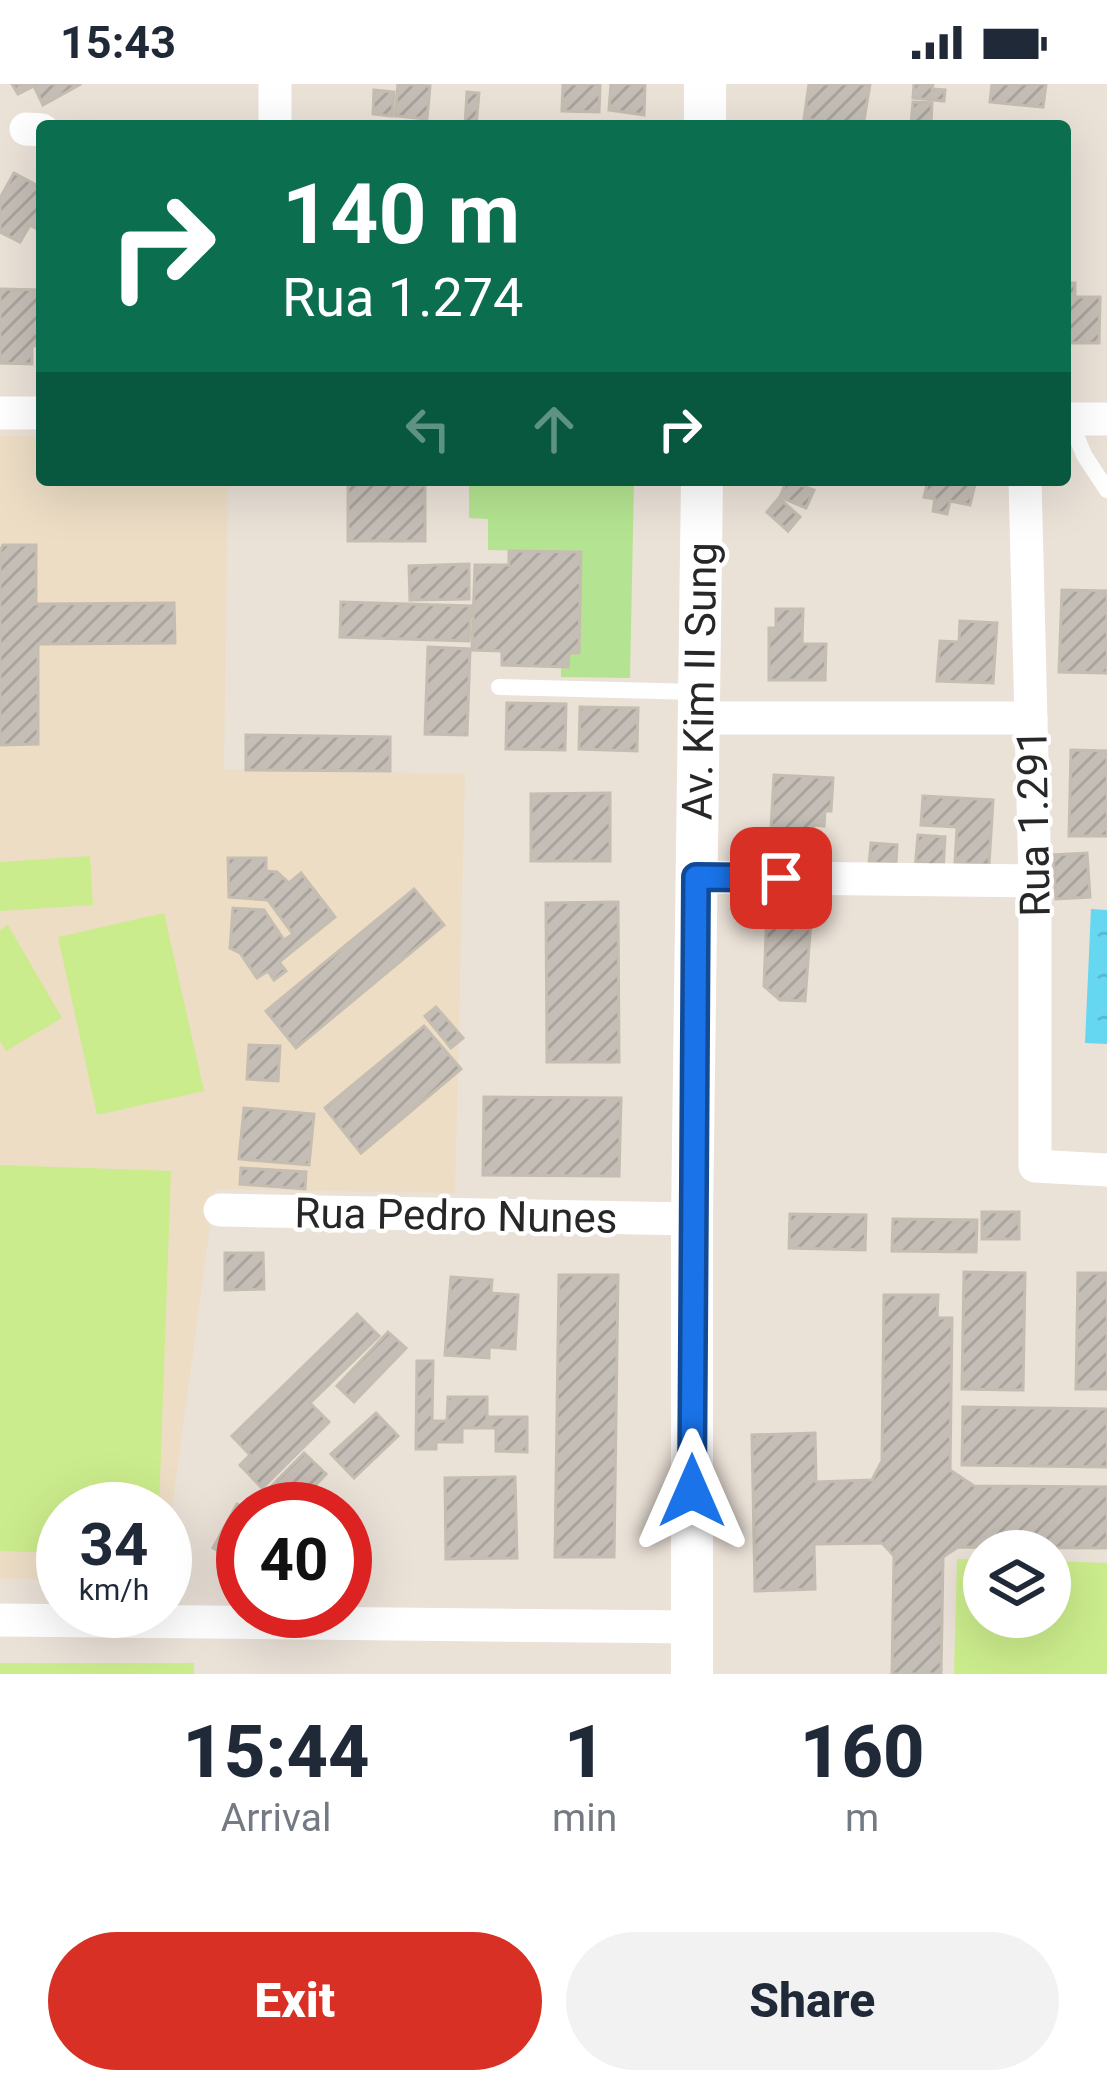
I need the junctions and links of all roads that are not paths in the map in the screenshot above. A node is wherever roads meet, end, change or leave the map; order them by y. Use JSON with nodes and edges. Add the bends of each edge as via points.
{"nodes":[{"id":1,"x":275,"y":84,"type":"edge"},
{"id":2,"x":705,"y":84,"type":"edge"},
{"id":3,"x":275,"y":120,"type":"edge"},
{"id":4,"x":705,"y":120,"type":"edge"},
{"id":5,"x":0,"y":413,"type":"edge"},
{"id":6,"x":36,"y":413,"type":"edge"},
{"id":7,"x":1107,"y":419,"type":"edge"},
{"id":8,"x":1071,"y":420,"type":"edge"},
{"id":9,"x":1071,"y":427,"type":"edge"},
{"id":10,"x":702,"y":486,"type":"edge"},
{"id":11,"x":1025,"y":486,"type":"edge"},
{"id":12,"x":1107,"y":490,"type":"edge"},
{"id":13,"x":499,"y":687,"type":"dead end"},
{"id":14,"x":699,"y":705,"type":"junction"},
{"id":15,"x":1031,"y":718,"type":"junction"},
{"id":16,"x":696,"y":877,"type":"junction"},
{"id":17,"x":1035,"y":881,"type":"junction"},
{"id":18,"x":1107,"y":1170,"type":"edge"},
{"id":19,"x":220,"y":1210,"type":"dead end"},
{"id":20,"x":692,"y":1219,"type":"junction"},
{"id":21,"x":0,"y":1620,"type":"edge"},
{"id":22,"x":692,"y":1627,"type":"junction"},
{"id":23,"x":692,"y":1674,"type":"edge"}],
"edges":[{"from":1,"to":3,"type":"street"},
{"from":2,"to":4,"type":"street"},
{"from":5,"to":6,"type":"street"},
{"from":7,"to":8,"type":"street"},
{"from":9,"to":12,"type":"lane"},
{"from":10,"to":14,"type":"street","name":"Av. Kim II Sung"},
{"from":11,"to":15,"type":"street","name":"Rua 1.291"},
{"from":13,"to":14,"type":"lane"},
{"from":14,"to":15,"type":"street"},
{"from":14,"to":16,"type":"street","name":"Av. Kim II Sung"},
{"from":15,"to":17,"type":"street","name":"Rua 1.291"},
{"from":16,"to":17,"type":"street"},
{"from":16,"to":20,"type":"street","name":"Av. Kim II Sung"},
{"from":17,"to":18,"type":"street","name":"Rua 1.291","via":[[1035,1166]]},
{"from":19,"to":20,"type":"street","name":"Rua Pedro Nunes"},
{"from":20,"to":22,"type":"street","name":"Av. Kim II Sung"},
{"from":21,"to":22,"type":"street"},
{"from":22,"to":23,"type":"street","name":"Av. Kim II Sung"}]}
